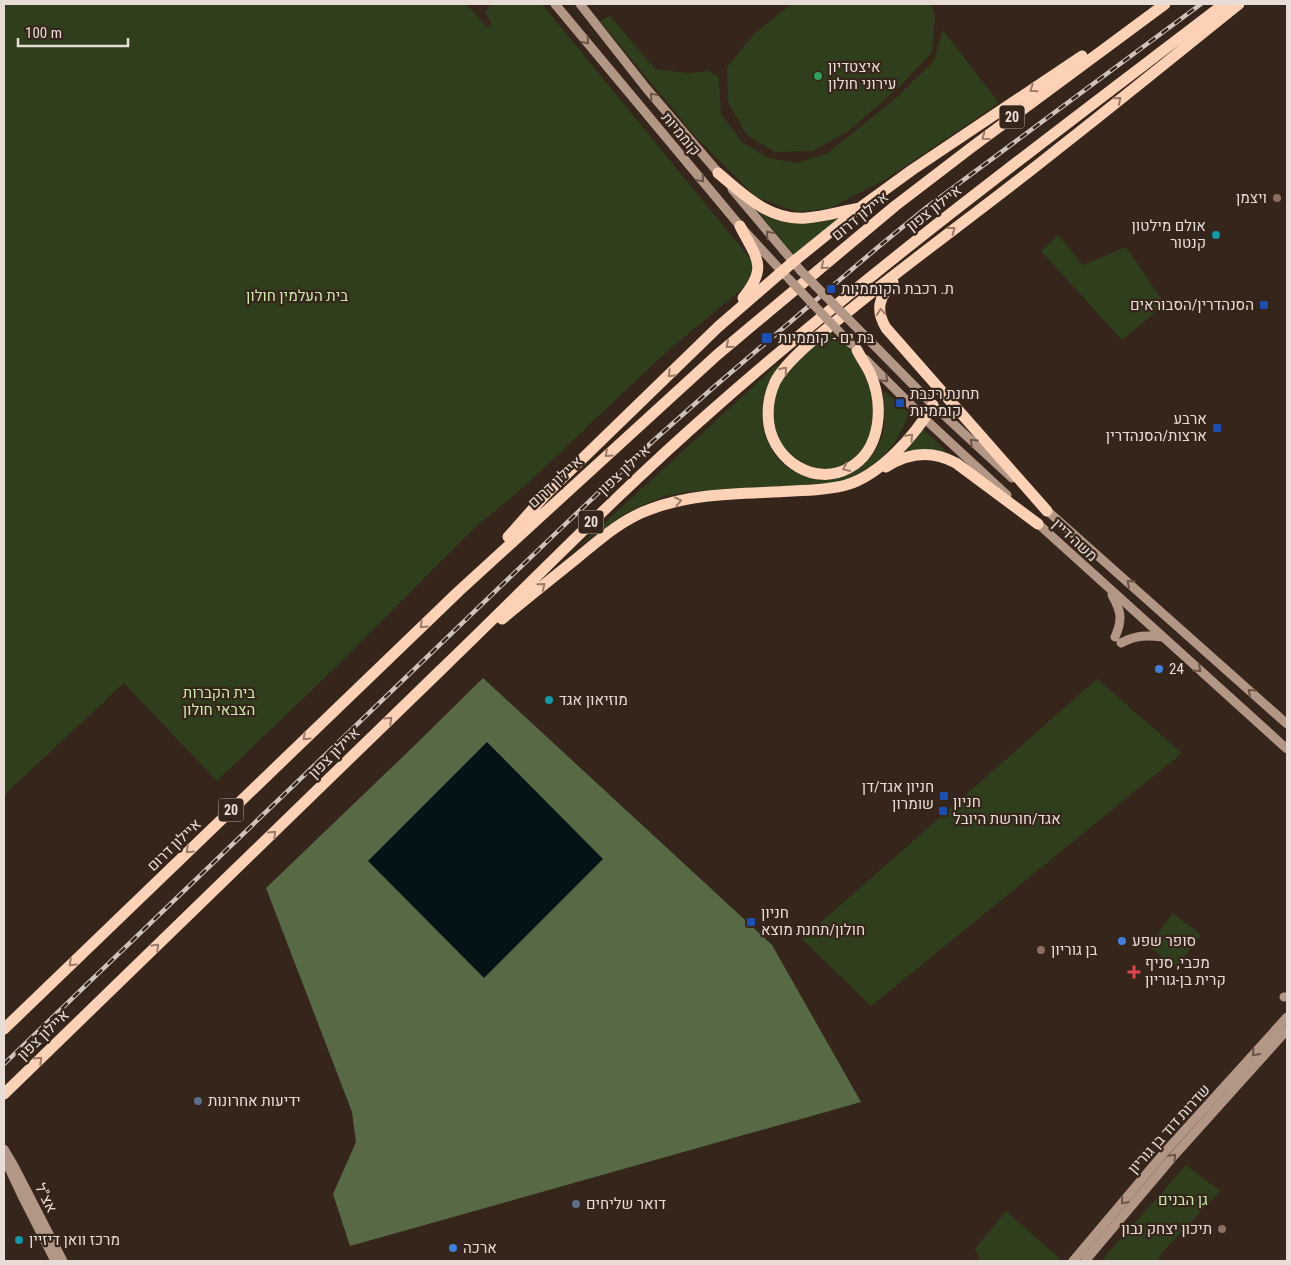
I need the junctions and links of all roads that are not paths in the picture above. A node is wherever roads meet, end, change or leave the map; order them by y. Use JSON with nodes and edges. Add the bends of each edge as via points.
{"nodes":[{"id":1,"x":555,"y":4,"type":"edge"},
{"id":2,"x":580,"y":4,"type":"edge"},
{"id":3,"x":1160,"y":4,"type":"edge"},
{"id":4,"x":1165,"y":4,"type":"edge"},
{"id":5,"x":1224,"y":4,"type":"edge"},
{"id":6,"x":1238,"y":4,"type":"edge"},
{"id":7,"x":718,"y":173,"type":"junction"},
{"id":8,"x":861,"y":207,"type":"junction"},
{"id":9,"x":740,"y":226,"type":"junction"},
{"id":10,"x":929,"y":248,"type":"junction"},
{"id":11,"x":793,"y":262,"type":"junction"},
{"id":12,"x":785,"y":276,"type":"junction"},
{"id":13,"x":718,"y":327,"type":"junction"},
{"id":14,"x":864,"y":335,"type":"joint"},
{"id":15,"x":854,"y":347,"type":"junction"},
{"id":16,"x":933,"y":404,"type":"junction"},
{"id":17,"x":925,"y":419,"type":"junction"},
{"id":18,"x":855,"y":482,"type":"junction"},
{"id":19,"x":1047,"y":511,"type":"junction"},
{"id":20,"x":1038,"y":524,"type":"junction"},
{"id":21,"x":1109,"y":590,"type":"junction"},
{"id":22,"x":459,"y":591,"type":"junction"},
{"id":23,"x":1163,"y":637,"type":"junction"},
{"id":24,"x":450,"y":661,"type":"junction"},
{"id":25,"x":1287,"y":724,"type":"edge"},
{"id":26,"x":1287,"y":748,"type":"edge"},
{"id":27,"x":1287,"y":1017,"type":"edge"},
{"id":28,"x":4,"y":1029,"type":"edge"},
{"id":29,"x":1286,"y":1031,"type":"edge"},
{"id":30,"x":4,"y":1094,"type":"edge"},
{"id":31,"x":4,"y":1151,"type":"edge"},
{"id":32,"x":55,"y":1261,"type":"edge"},
{"id":33,"x":63,"y":1261,"type":"edge"},
{"id":34,"x":1073,"y":1261,"type":"edge"},
{"id":35,"x":1086,"y":1261,"type":"edge"}],
"edges":[{"from":1,"to":9,"type":"main road","name":"קוממיות","one_way":true},
{"from":7,"to":2,"type":"main road","name":"קוממיות","one_way":true},
{"from":3,"to":8,"type":"highway","one_way":true},
{"from":4,"to":22,"type":"highway","name":"איילון דרום","number":"20","one_way":true,"via":[[972,147],[854,240],[717,355]]},
{"from":5,"to":24,"type":"highway","name":"איילון צפון","number":"20","via":[[865,281],[709,413],[601,512]]},
{"from":10,"to":6,"type":"highway","one_way":true,"via":[[1060,148]]},
{"from":7,"to":8,"type":"highway","via":[[750,200],[776,214],[804,218]]},
{"from":11,"to":7,"type":"main road","name":"קוממיות","one_way":true},
{"from":8,"to":11,"type":"highway"},
{"from":9,"to":12,"type":"main road","name":"קוממיות"},
{"from":9,"to":13,"type":"highway","via":[[756,260],[757,276],[752,287]]},
{"from":15,"to":10,"type":"highway","one_way":true,"via":[[874,383],[879,410],[877,431],[869,449],[850,468],[824,474],[807,472],[783,456],[772,437],[768,413],[776,381],[814,341]]},
{"from":19,"to":10,"type":"highway","one_way":true,"via":[[882,322],[879,312],[884,292]]},
{"from":11,"to":12,"type":"highway"},
{"from":11,"to":14,"type":"main road","name":"קוממיות","bridge":true},
{"from":12,"to":13,"type":"highway"},
{"from":12,"to":15,"type":"main road","name":"קוממיות","bridge":true},
{"from":13,"to":22,"type":"highway","one_way":true,"via":[[547,493]]},
{"from":14,"to":16,"type":"main road","name":"משה דיין"},
{"from":15,"to":17,"type":"main road","name":"משה דיין","one_way":true},
{"from":16,"to":17,"type":"highway"},
{"from":19,"to":16,"type":"main road","name":"משה דיין","one_way":true},
{"from":18,"to":17,"type":"highway","one_way":true,"via":[[890,458]]},
{"from":17,"to":20,"type":"main road","name":"משה דיין"},
{"from":18,"to":20,"type":"highway","via":[[906,457],[938,455],[956,463]]},
{"from":24,"to":18,"type":"highway","one_way":true,"via":[[636,514],[691,498],[823,489]]},
{"from":25,"to":19,"type":"main road","name":"משה דיין","one_way":true},
{"from":20,"to":21,"type":"main road","name":"משה דיין"},
{"from":21,"to":23,"type":"main road","name":"משה דיין"},
{"from":21,"to":23,"type":"main road","via":[[1121,614],[1118,640],[1142,635]]},
{"from":22,"to":28,"type":"highway","name":"איילון דרום","number":"20","one_way":true},
{"from":23,"to":26,"type":"main road","name":"משה דיין","one_way":true},
{"from":30,"to":24,"type":"highway","name":"איילון צפון","number":"20","one_way":true},
{"from":27,"to":34,"type":"main road","name":"שדרות דוד בן גוריון","one_way":true,"via":[[1164,1153]]},
{"from":35,"to":29,"type":"main road","name":"שדרות דוד בן גוריון","one_way":true,"via":[[1172,1158]]},
{"from":31,"to":32,"type":"main road","name":"אצ\"ל","via":[[6,1162]]},
{"from":31,"to":33,"type":"main road","name":"אצ\"ל"}]}
